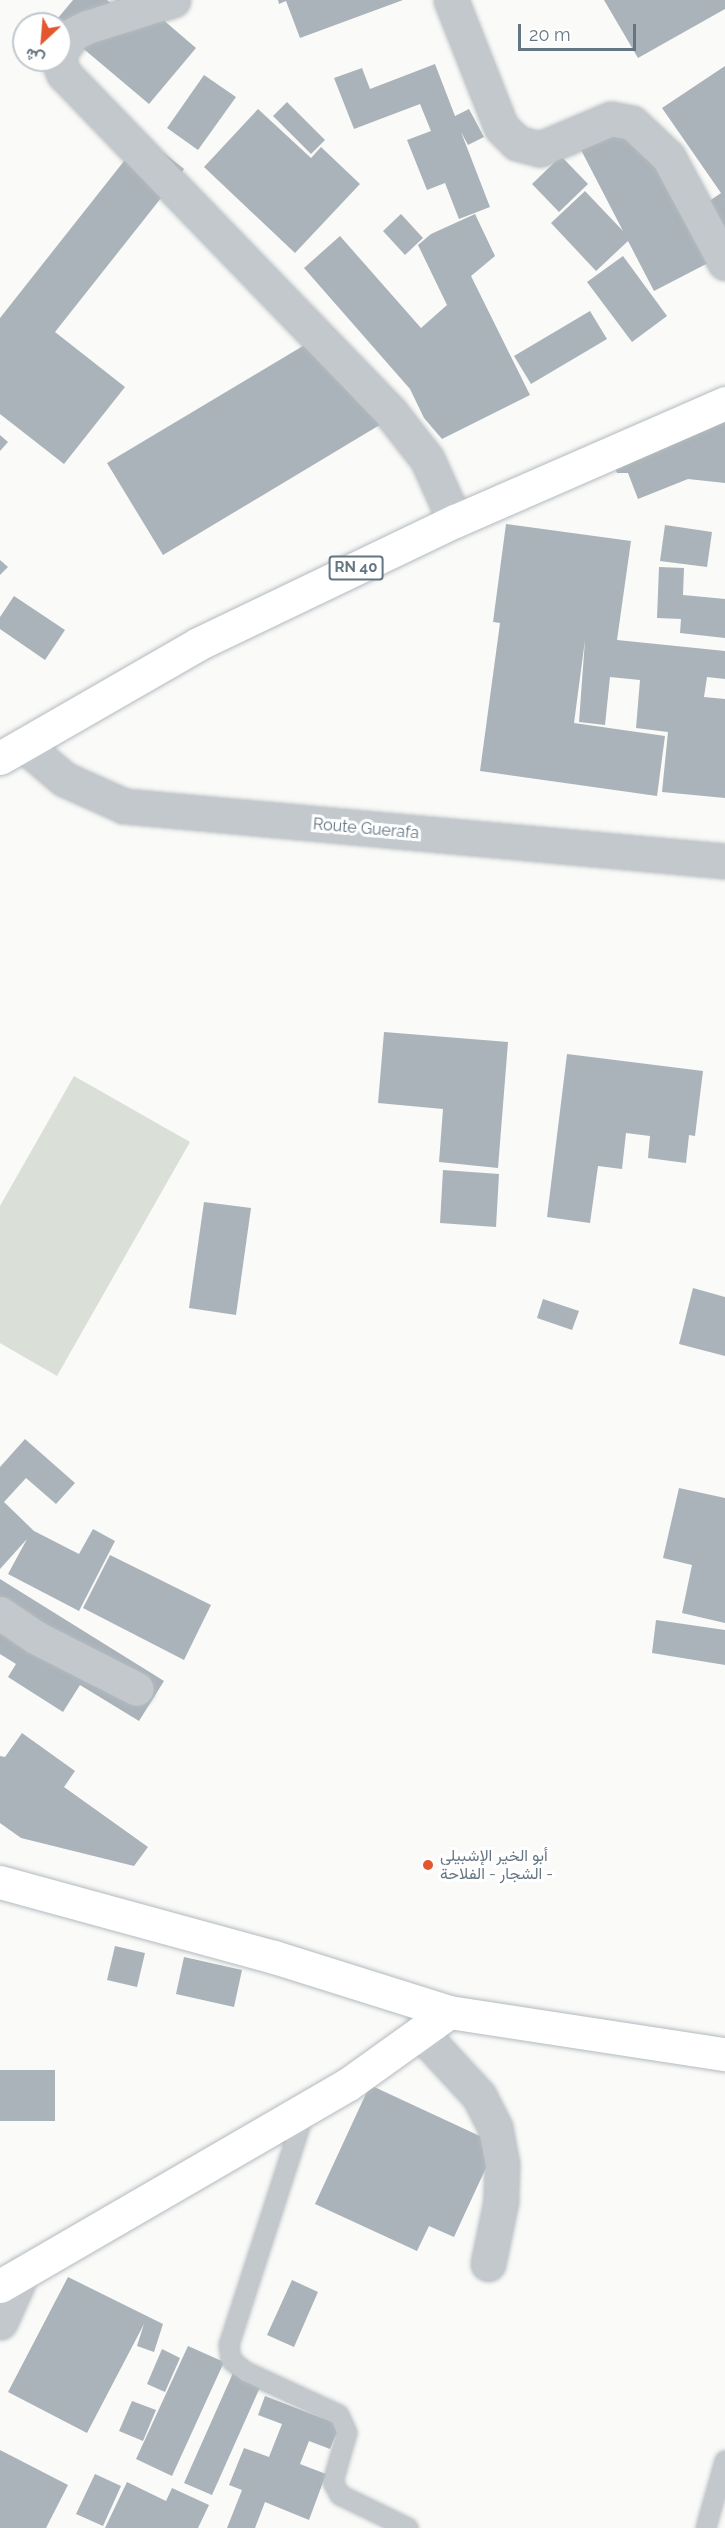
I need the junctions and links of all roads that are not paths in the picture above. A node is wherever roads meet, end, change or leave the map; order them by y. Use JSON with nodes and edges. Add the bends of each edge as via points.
{"nodes":[{"id":1,"x":173,"y":0,"type":"edge"},
{"id":2,"x":451,"y":0,"type":"edge"},
{"id":3,"x":72,"y":35,"type":"edge"},
{"id":4,"x":63,"y":72,"type":"edge"},
{"id":5,"x":725,"y":262,"type":"edge"},
{"id":6,"x":725,"y":403,"type":"edge"},
{"id":7,"x":455,"y":521,"type":"junction"},
{"id":8,"x":12,"y":752,"type":"edge"},
{"id":9,"x":725,"y":861,"type":"edge"},
{"id":10,"x":0,"y":1613,"type":"edge"},
{"id":11,"x":137,"y":1689,"type":"dead end"},
{"id":12,"x":0,"y":1882,"type":"edge"},
{"id":13,"x":449,"y":2012,"type":"junction"},
{"id":14,"x":420,"y":2032,"type":"junction"},
{"id":15,"x":725,"y":2054,"type":"edge"},
{"id":16,"x":306,"y":2109,"type":"junction"},
{"id":17,"x":488,"y":2264,"type":"dead end"},
{"id":18,"x":11,"y":2280,"type":"edge"},
{"id":19,"x":0,"y":2322,"type":"edge"},
{"id":20,"x":725,"y":2461,"type":"edge"},
{"id":21,"x":402,"y":2527,"type":"edge"},
{"id":22,"x":706,"y":2528,"type":"edge"}],
"edges":[{"from":1,"to":3,"type":"street"},
{"from":2,"to":5,"type":"street","via":[[501,127],[517,143],[540,149],[611,119],[632,123],[668,157]]},
{"from":4,"to":7,"type":"street","via":[[391,413],[427,459]]},
{"from":6,"to":7,"type":"street","number":"RN 40"},
{"from":7,"to":8,"type":"street","number":"RN 40","via":[[198,644]]},
{"from":8,"to":9,"type":"street","name":"Route Guerafa","via":[[124,806]]},
{"from":10,"to":11,"type":"street","via":[[35,1638]]},
{"from":12,"to":13,"type":"street","via":[[274,1957]]},
{"from":13,"to":14,"type":"street"},
{"from":13,"to":15,"type":"street"},
{"from":14,"to":16,"type":"street","via":[[347,2085]]},
{"from":14,"to":17,"type":"street","via":[[478,2097],[495,2128],[502,2164],[501,2201]]},
{"from":16,"to":18,"type":"street"},
{"from":16,"to":21,"type":"lane","via":[[229,2345],[231,2360],[246,2372],[339,2415],[347,2433],[333,2482],[340,2496]]},
{"from":18,"to":19,"type":"street"},
{"from":20,"to":22,"type":"lane"}]}
